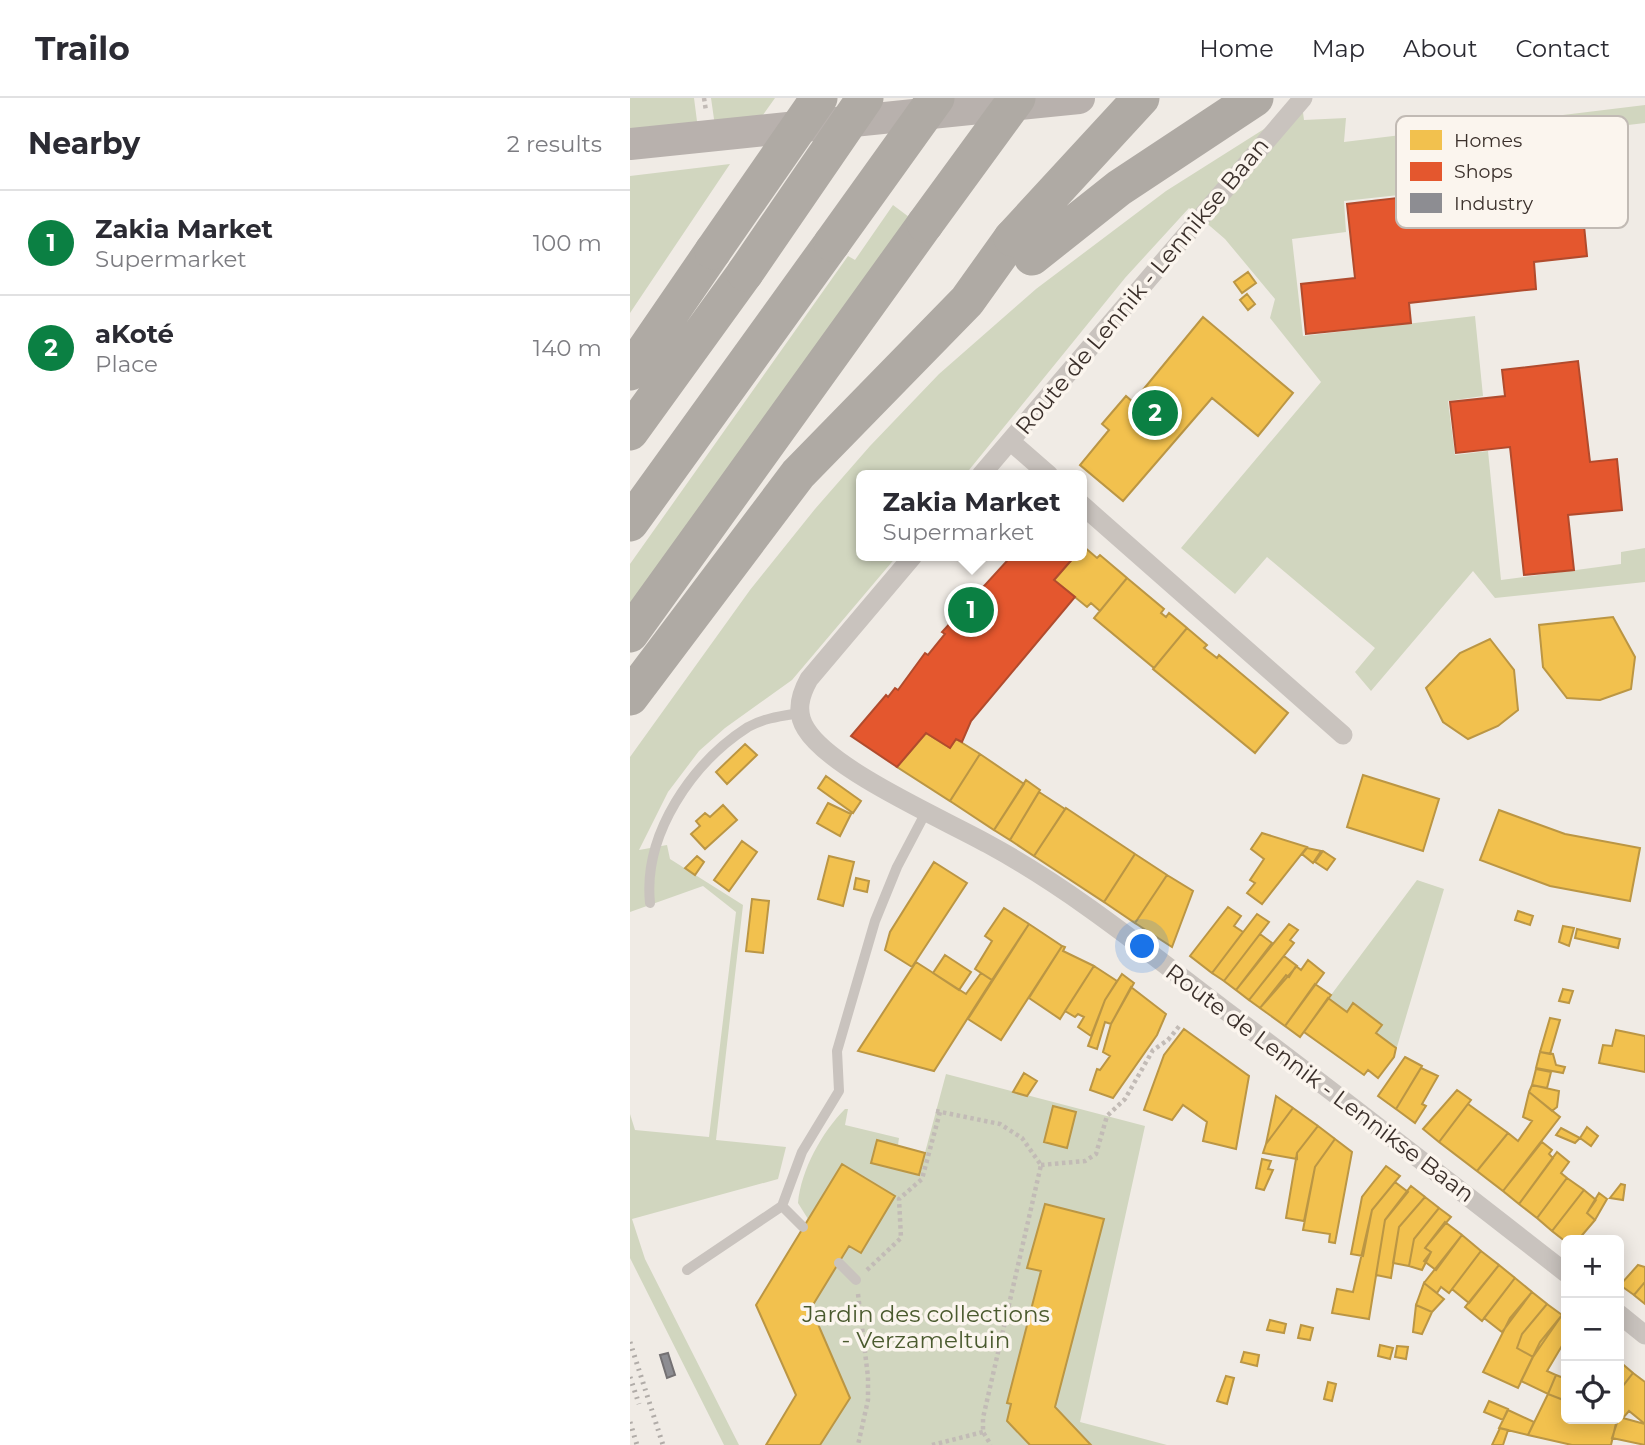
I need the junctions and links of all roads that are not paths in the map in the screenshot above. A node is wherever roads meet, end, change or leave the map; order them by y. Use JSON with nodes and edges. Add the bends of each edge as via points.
{"nodes":[{"id":1,"x":819,"y":98,"type":"edge"},
{"id":2,"x":865,"y":98,"type":"edge"},
{"id":3,"x":936,"y":98,"type":"edge"},
{"id":4,"x":1017,"y":98,"type":"edge"},
{"id":5,"x":1079,"y":98,"type":"edge"},
{"id":6,"x":1141,"y":98,"type":"edge"},
{"id":7,"x":1255,"y":98,"type":"edge"},
{"id":8,"x":1303,"y":98,"type":"edge"},
{"id":9,"x":630,"y":144,"type":"edge"},
{"id":10,"x":1022,"y":247,"type":"junction"},
{"id":11,"x":630,"y":372,"type":"edge"},
{"id":12,"x":630,"y":432,"type":"edge"},
{"id":13,"x":1010,"y":440,"type":"junction"},
{"id":14,"x":985,"y":470,"type":"edge"},
{"id":15,"x":1043,"y":470,"type":"edge"},
{"id":16,"x":1087,"y":509,"type":"edge"},
{"id":17,"x":630,"y":523,"type":"edge"},
{"id":18,"x":909,"y":561,"type":"edge"},
{"id":19,"x":630,"y":634,"type":"edge"},
{"id":20,"x":630,"y":697,"type":"edge"},
{"id":21,"x":800,"y":713,"type":"junction"},
{"id":22,"x":1343,"y":736,"type":"dead end"},
{"id":23,"x":927,"y":810,"type":"junction"},
{"id":24,"x":650,"y":903,"type":"dead end"},
{"id":25,"x":782,"y":1206,"type":"junction"},
{"id":26,"x":803,"y":1227,"type":"dead end"},
{"id":27,"x":839,"y":1263,"type":"dead end"},
{"id":28,"x":1561,"y":1269,"type":"edge"},
{"id":29,"x":687,"y":1270,"type":"dead end"},
{"id":30,"x":856,"y":1280,"type":"road end"},
{"id":31,"x":1624,"y":1318,"type":"edge"},
{"id":32,"x":1645,"y":1335,"type":"edge"}],
"edges":[{"from":1,"to":11,"type":"highway","bridge":true},
{"from":2,"to":12,"type":"highway","bridge":true},
{"from":3,"to":17,"type":"highway","bridge":true},
{"from":4,"to":19,"type":"highway","bridge":true},
{"from":5,"to":9,"type":"main road"},
{"from":6,"to":10,"type":"highway","bridge":true},
{"from":7,"to":10,"type":"highway","bridge":true},
{"from":8,"to":13,"type":"street","name":"Route de Lennik - Lennikse Baan"},
{"from":10,"to":20,"type":"highway","via":[[798,474]]},
{"from":13,"to":14,"type":"street","name":"Route de Lennik - Lennikse Baan"},
{"from":13,"to":15,"type":"street"},
{"from":16,"to":22,"type":"street"},
{"from":18,"to":21,"type":"street","via":[[809,679],[800,696]]},
{"from":21,"to":23,"type":"street","name":"Route de Lennik - Lennikse Baan","via":[[805,729],[819,744],[866,780]]},
{"from":21,"to":24,"type":"lane","via":[[748,727],[717,752],[690,783],[672,807],[656,846]]},
{"from":23,"to":25,"type":"lane","via":[[875,922],[837,1051],[839,1091],[802,1152]]},
{"from":23,"to":28,"type":"street","name":"Route de Lennik - Lennikse Baan","via":[[1013,858],[1142,947]]},
{"from":25,"to":26,"type":"lane"},
{"from":25,"to":29,"type":"lane"},
{"from":27,"to":30,"type":"lane"},
{"from":31,"to":32,"type":"street"}]}
